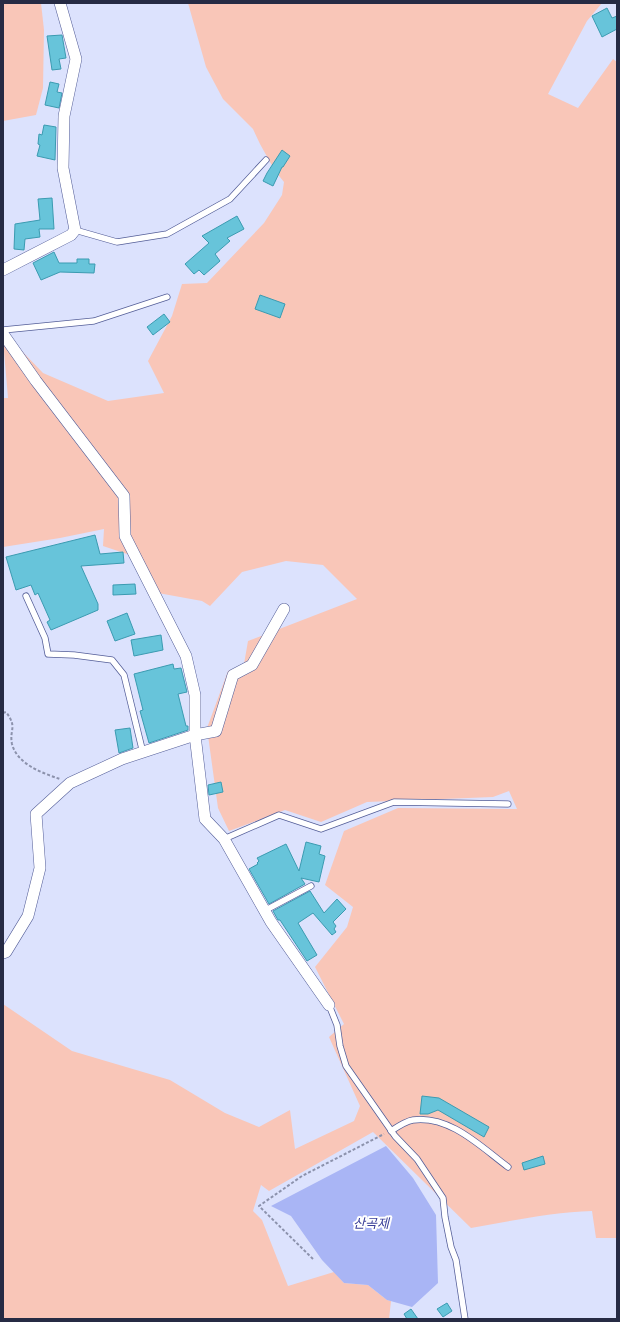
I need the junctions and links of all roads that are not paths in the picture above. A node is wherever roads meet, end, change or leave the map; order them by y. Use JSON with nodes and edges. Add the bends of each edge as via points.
{"nodes":[{"id":1,"x":60,"y":3,"type":"edge"},
{"id":2,"x":266,"y":160,"type":"dead end"},
{"id":3,"x":75,"y":230,"type":"junction"},
{"id":4,"x":3,"y":270,"type":"edge"},
{"id":5,"x":167,"y":297,"type":"dead end"},
{"id":6,"x":3,"y":330,"type":"edge"},
{"id":7,"x":3,"y":334,"type":"edge"},
{"id":8,"x":26,"y":596,"type":"dead end"},
{"id":9,"x":284,"y":609,"type":"dead end"},
{"id":10,"x":195,"y":735,"type":"junction"},
{"id":11,"x":143,"y":753,"type":"junction"},
{"id":12,"x":508,"y":804,"type":"dead end"},
{"id":13,"x":224,"y":839,"type":"junction"},
{"id":14,"x":311,"y":886,"type":"dead end"},
{"id":15,"x":264,"y":910,"type":"junction"},
{"id":16,"x":3,"y":953,"type":"edge"},
{"id":17,"x":329,"y":1005,"type":"joint"},
{"id":18,"x":391,"y":1131,"type":"junction"},
{"id":19,"x":508,"y":1166,"type":"dead end"},
{"id":20,"x":465,"y":1319,"type":"edge"}],
"edges":[{"from":1,"to":3,"type":"street","via":[[76,59],[64,116],[63,168]]},
{"from":2,"to":3,"type":"lane","via":[[230,199],[168,234],[117,242]]},
{"from":3,"to":4,"type":"street","via":[[71,235]]},
{"from":5,"to":6,"type":"lane","via":[[94,321]]},
{"from":7,"to":10,"type":"street","via":[[124,496],[125,536],[186,656],[195,695]]},
{"from":8,"to":11,"type":"lane","via":[[45,638],[48,654],[112,660],[124,675]]},
{"from":9,"to":10,"type":"street","via":[[252,665],[232,674],[216,730]]},
{"from":10,"to":11,"type":"street"},
{"from":10,"to":13,"type":"street","via":[[205,819]]},
{"from":11,"to":16,"type":"street","via":[[70,783],[36,814],[40,868],[28,916]]},
{"from":12,"to":13,"type":"lane","via":[[394,802],[321,829],[279,815]]},
{"from":13,"to":15,"type":"street"},
{"from":14,"to":15,"type":"lane"},
{"from":15,"to":17,"type":"street"},
{"from":17,"to":18,"type":"lane","via":[[337,1025],[346,1066]]},
{"from":18,"to":19,"type":"lane","via":[[412,1120],[429,1120],[454,1128]]},
{"from":18,"to":20,"type":"lane","via":[[417,1159],[443,1198]]}]}
